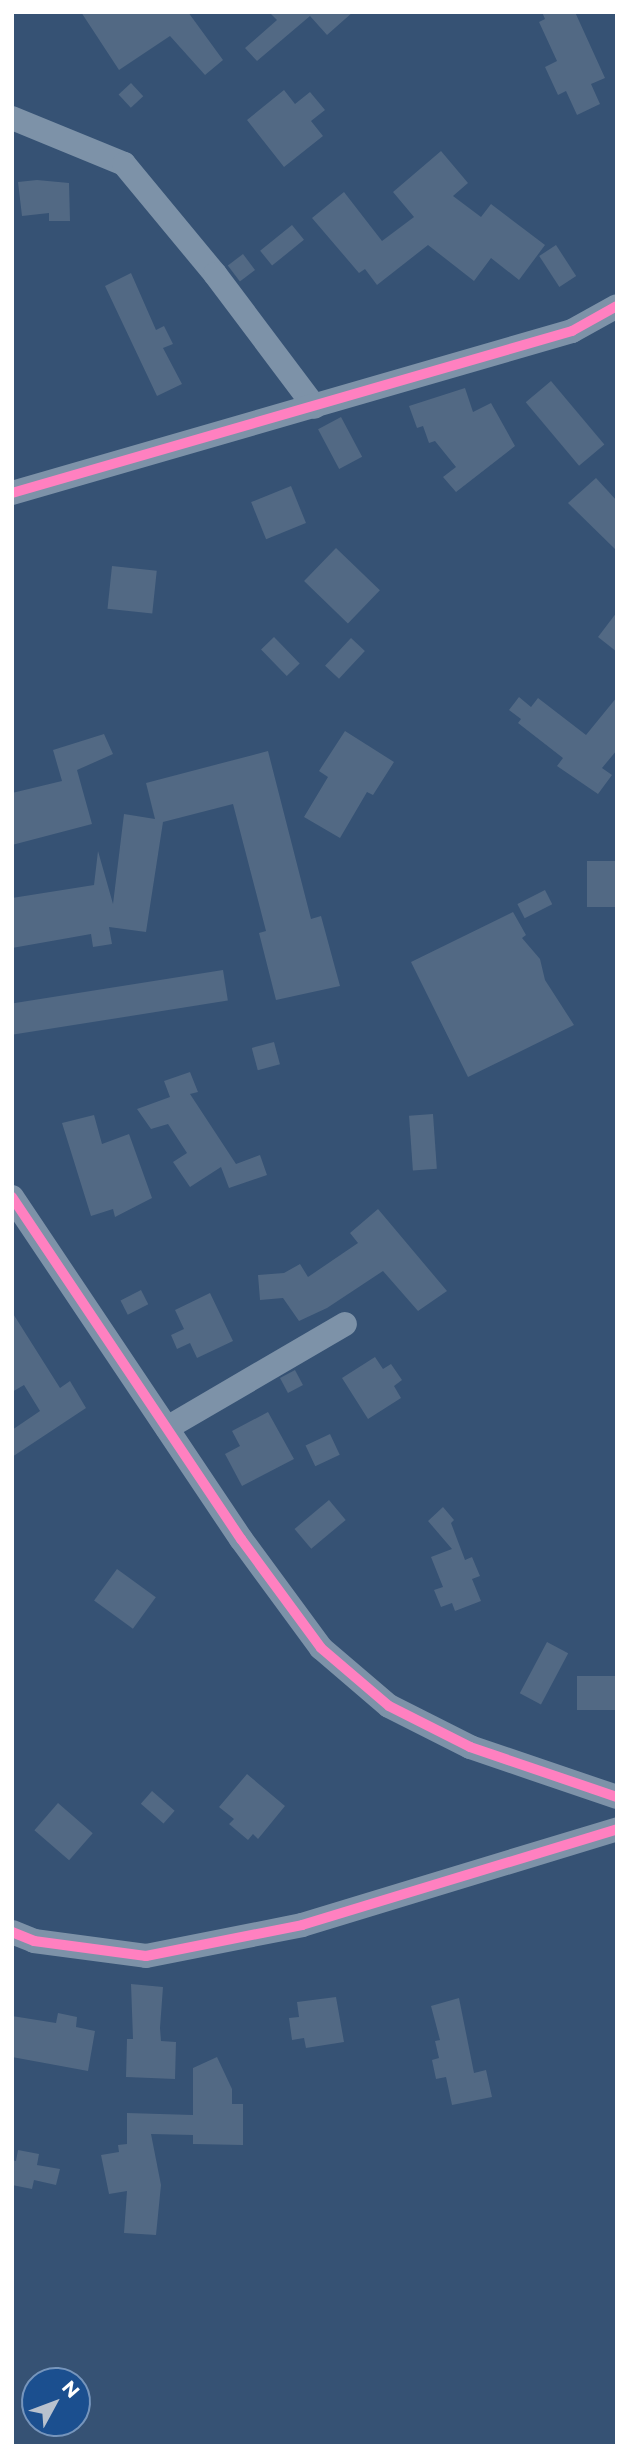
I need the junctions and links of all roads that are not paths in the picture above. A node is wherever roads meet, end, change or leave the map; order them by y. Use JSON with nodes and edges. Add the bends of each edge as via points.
{"nodes":[{"id":1,"x":12,"y":118,"type":"edge"},
{"id":2,"x":617,"y":306,"type":"edge"},
{"id":3,"x":315,"y":407,"type":"junction"},
{"id":4,"x":12,"y":493,"type":"edge"},
{"id":5,"x":12,"y":1197,"type":"edge"},
{"id":6,"x":345,"y":1324,"type":"dead end"},
{"id":7,"x":167,"y":1428,"type":"junction"},
{"id":8,"x":617,"y":1797,"type":"edge"},
{"id":9,"x":617,"y":1829,"type":"edge"},
{"id":10,"x":12,"y":1932,"type":"edge"}],
"edges":[{"from":1,"to":3,"type":"street","via":[[124,164]]},
{"from":2,"to":3,"type":"street","via":[[572,331]]},
{"from":3,"to":4,"type":"street"},
{"from":5,"to":7,"type":"street"},
{"from":6,"to":7,"type":"street"},
{"from":7,"to":8,"type":"street","via":[[321,1648],[388,1706],[470,1747]]},
{"from":9,"to":10,"type":"street","via":[[302,1925],[146,1956],[34,1941]]}]}
